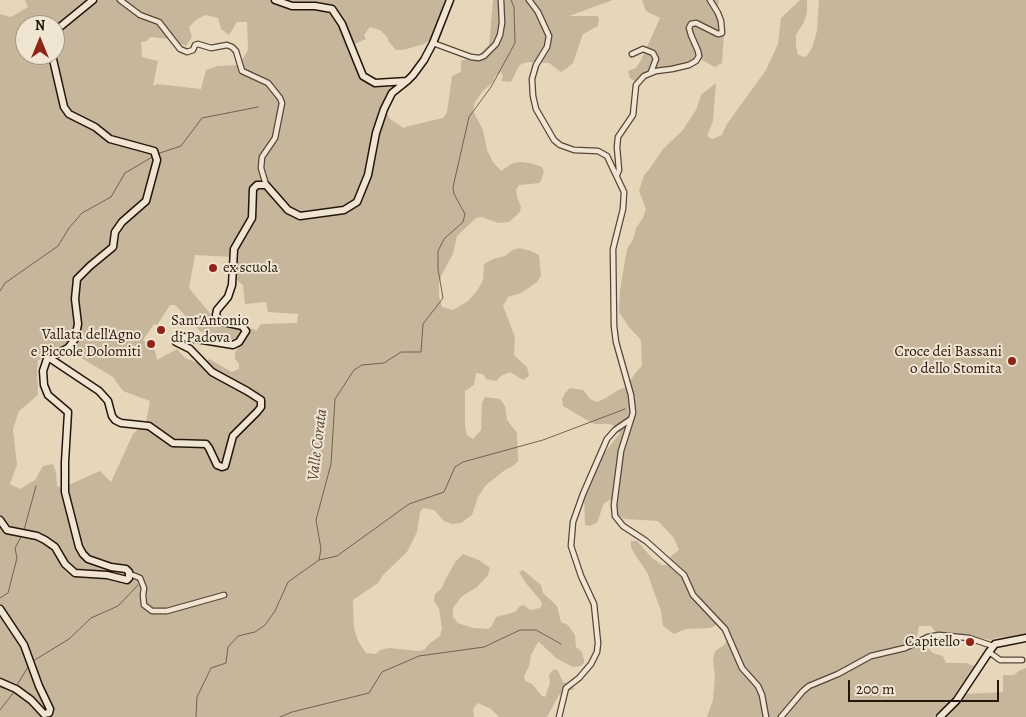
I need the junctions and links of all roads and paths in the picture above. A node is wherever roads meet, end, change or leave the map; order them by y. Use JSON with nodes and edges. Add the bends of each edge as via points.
{"nodes":[{"id":1,"x":93,"y":0,"type":"edge"},
{"id":2,"x":120,"y":0,"type":"edge"},
{"id":3,"x":275,"y":0,"type":"edge"},
{"id":4,"x":450,"y":0,"type":"edge"},
{"id":5,"x":501,"y":0,"type":"edge"},
{"id":6,"x":529,"y":0,"type":"edge"},
{"id":7,"x":710,"y":0,"type":"edge"},
{"id":8,"x":65,"y":23,"type":"edge"},
{"id":9,"x":433,"y":43,"type":"junction"},
{"id":10,"x":632,"y":54,"type":"dead end"},
{"id":11,"x":54,"y":65,"type":"edge"},
{"id":12,"x":651,"y":73,"type":"junction"},
{"id":13,"x":406,"y":81,"type":"junction"},
{"id":14,"x":617,"y":175,"type":"junction"},
{"id":15,"x":266,"y":185,"type":"junction"},
{"id":16,"x":49,"y":358,"type":"junction"},
{"id":17,"x":631,"y":419,"type":"junction"},
{"id":18,"x":0,"y":520,"type":"edge"},
{"id":19,"x":130,"y":576,"type":"junction"},
{"id":20,"x":224,"y":595,"type":"dead end"},
{"id":21,"x":0,"y":610,"type":"edge"},
{"id":22,"x":1026,"y":638,"type":"edge"},
{"id":23,"x":991,"y":649,"type":"junction"},
{"id":24,"x":1022,"y":660,"type":"dead end"},
{"id":25,"x":0,"y":682,"type":"edge"},
{"id":26,"x":558,"y":717,"type":"edge"},
{"id":27,"x":766,"y":717,"type":"edge"},
{"id":28,"x":781,"y":717,"type":"edge"},
{"id":29,"x":940,"y":717,"type":"edge"}],
"edges":[{"from":1,"to":8,"type":"street"},
{"from":2,"to":15,"type":"street","via":[[140,15],[159,22],[180,48],[188,52],[198,44],[211,48],[232,47],[242,71],[268,83],[280,98],[276,138],[262,156],[261,168]]},
{"from":3,"to":13,"type":"street","via":[[292,6],[332,9],[342,24],[363,76],[375,83]]},
{"from":4,"to":9,"type":"street"},
{"from":5,"to":9,"type":"street","via":[[500,35],[484,56],[473,58]]},
{"from":6,"to":14,"type":"street","via":[[549,36],[532,79],[536,109],[560,146],[603,153]]},
{"from":7,"to":12,"type":"street","via":[[718,13],[722,32],[718,34],[692,24],[689,28],[699,56],[696,61]]},
{"from":9,"to":13,"type":"street","via":[[424,60]]},
{"from":10,"to":12,"type":"street","via":[[642,49],[653,53],[656,59]]},
{"from":11,"to":16,"type":"street","via":[[64,107],[69,114],[95,126],[110,139],[142,146],[156,155],[146,201],[122,222],[115,232],[113,246],[78,279],[75,339],[68,348]]},
{"from":12,"to":14,"type":"street","via":[[636,86],[632,115],[618,136]]},
{"from":13,"to":15,"type":"street","via":[[392,93],[384,109],[368,175],[357,202],[344,210],[300,216],[288,210]]},
{"from":14,"to":17,"type":"street","via":[[624,192],[624,202],[613,248],[614,326],[632,404]]},
{"from":15,"to":16,"type":"street","via":[[256,185],[253,189],[252,218],[234,249],[232,285],[216,315],[219,321],[242,326],[246,331],[244,336],[233,345],[178,336],[176,339],[212,372],[261,400],[261,407],[233,436],[225,466],[217,465],[206,444],[174,443],[149,426],[115,420],[108,401],[99,391]]},
{"from":16,"to":19,"type":"street","via":[[44,366],[44,385],[48,395],[68,412],[66,492],[79,547],[88,559],[126,569]]},
{"from":17,"to":26,"type":"street","via":[[607,439],[573,522],[572,546],[594,604],[598,643],[590,664],[566,688]]},
{"from":17,"to":27,"type":"street","via":[[621,451],[615,516],[622,526],[646,541],[684,575],[693,595],[725,629],[742,668],[762,694]]},
{"from":18,"to":19,"type":"street","via":[[7,530],[45,540],[75,573],[127,580]]},
{"from":19,"to":20,"type":"street","via":[[140,578],[144,604],[152,611],[167,612]]},
{"from":21,"to":25,"type":"street","via":[[24,645],[49,713],[44,714],[16,689]]},
{"from":22,"to":23,"type":"street","via":[[999,642]]},
{"from":23,"to":24,"type":"street","via":[[1000,660]]},
{"from":23,"to":28,"type":"street","via":[[969,638],[939,635],[867,657],[809,686]]},
{"from":23,"to":29,"type":"street","via":[[957,700]]}]}
